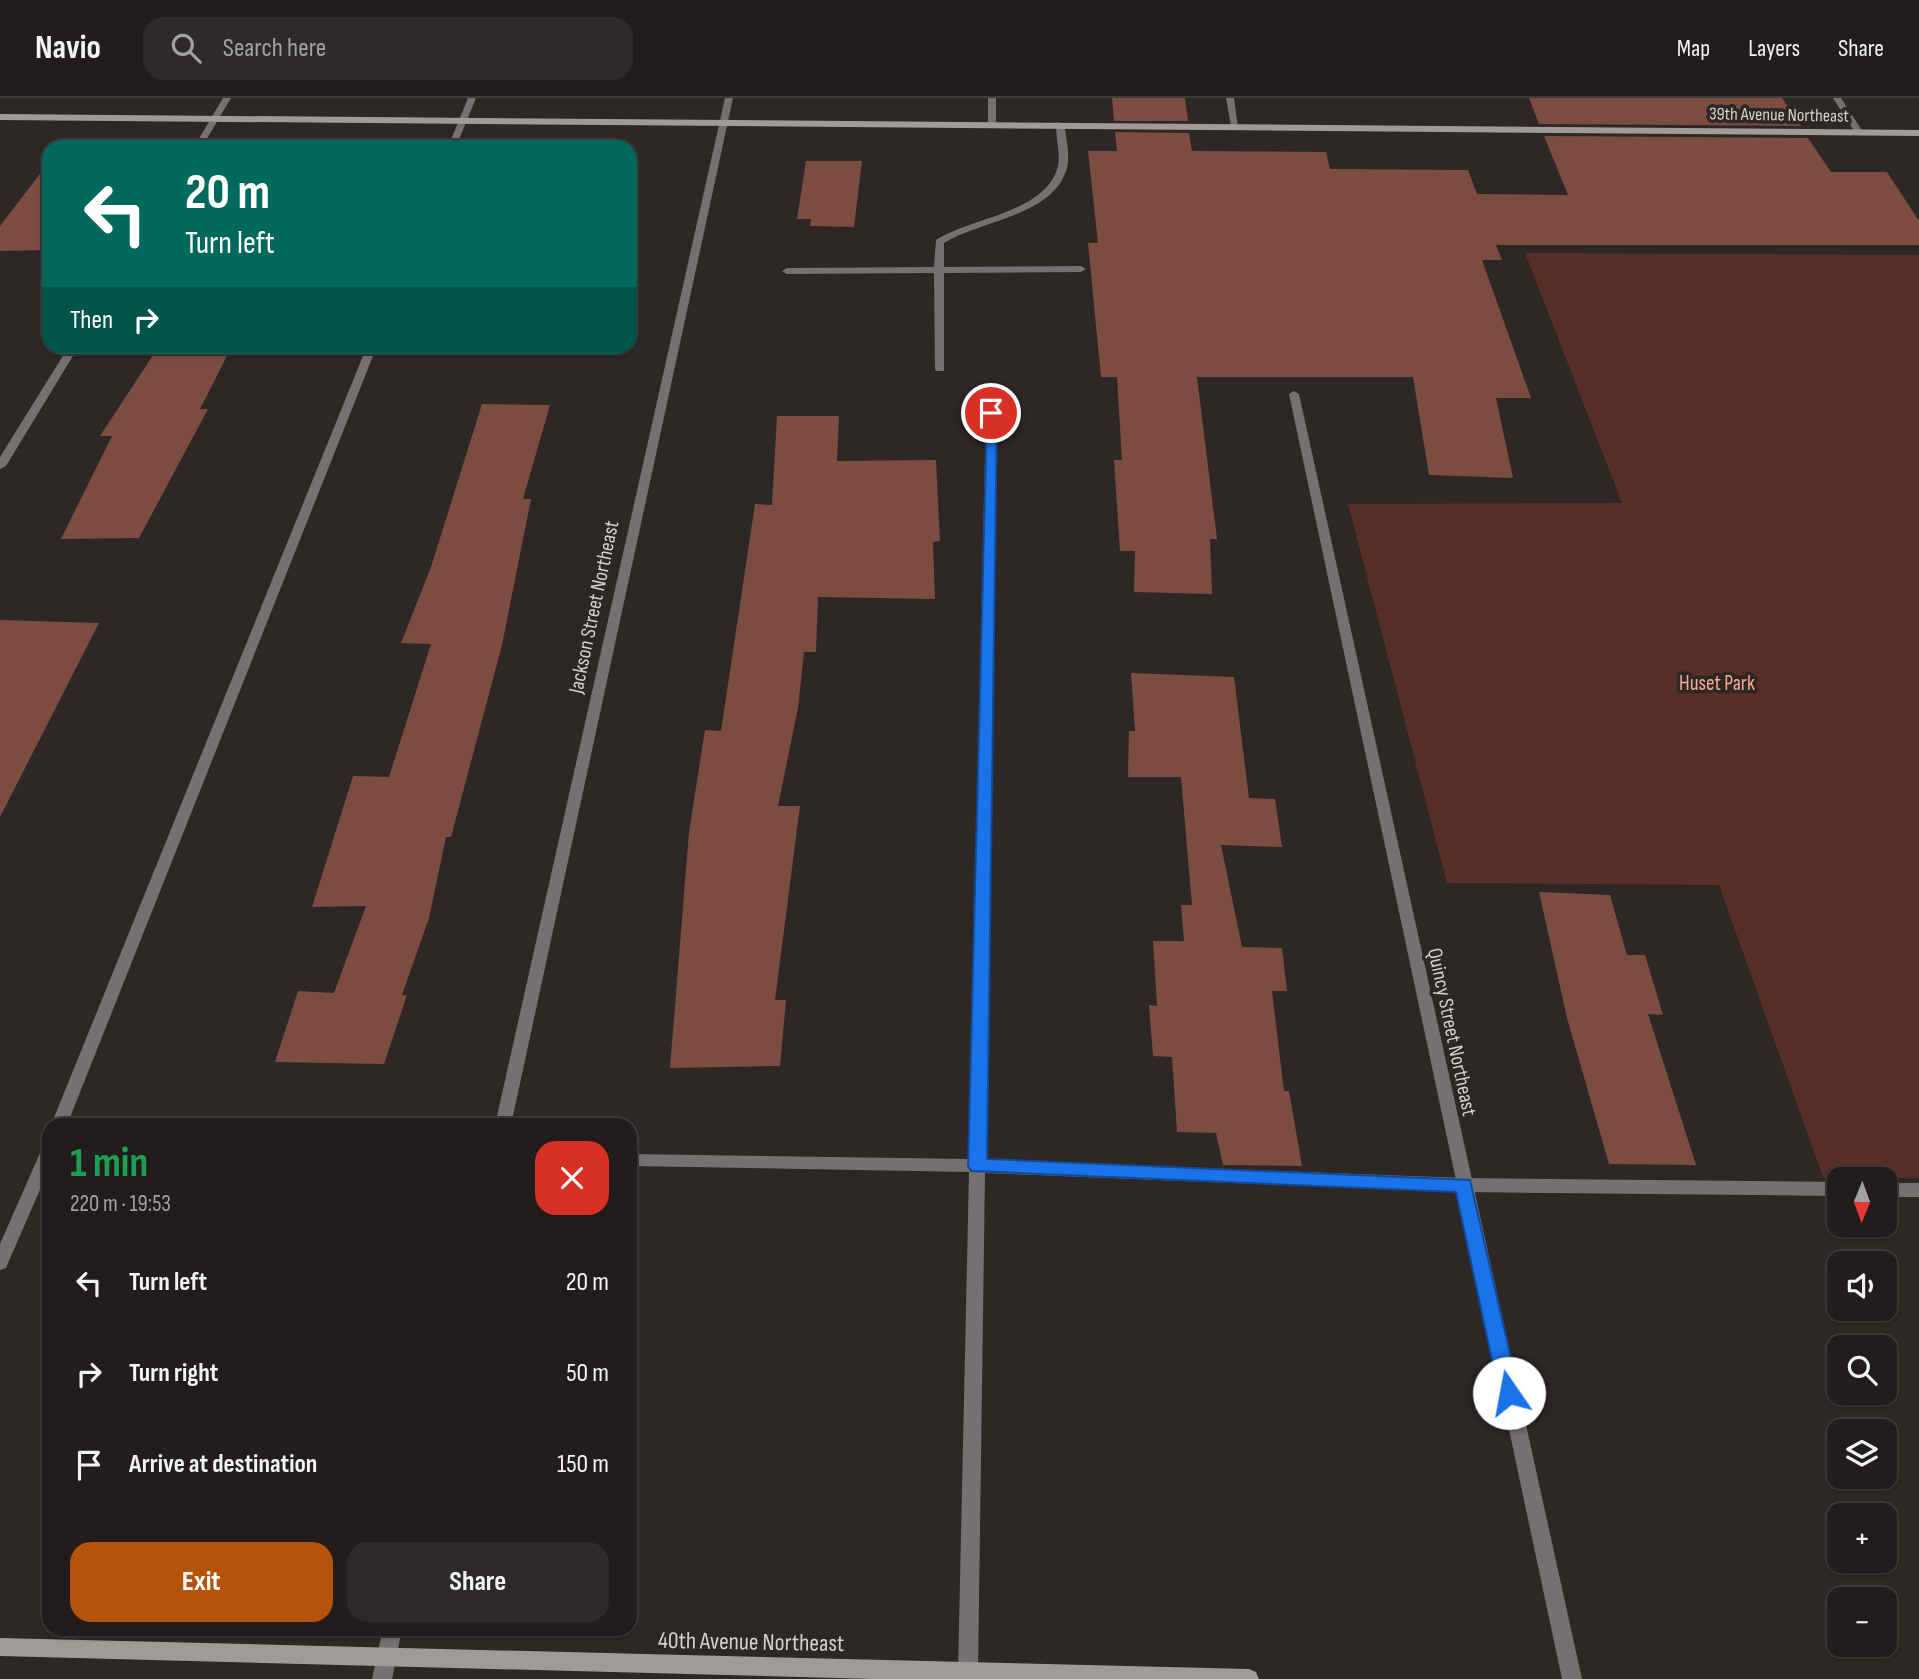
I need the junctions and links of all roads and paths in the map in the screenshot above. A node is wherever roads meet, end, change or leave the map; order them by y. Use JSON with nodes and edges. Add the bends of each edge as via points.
{"nodes":[{"id":1,"x":228,"y":98,"type":"edge"},
{"id":2,"x":472,"y":98,"type":"edge"},
{"id":3,"x":729,"y":98,"type":"edge"},
{"id":4,"x":992,"y":98,"type":"edge"},
{"id":5,"x":1230,"y":98,"type":"edge"},
{"id":6,"x":1837,"y":98,"type":"edge"},
{"id":7,"x":0,"y":117,"type":"edge"},
{"id":8,"x":215,"y":119,"type":"junction"},
{"id":9,"x":463,"y":120,"type":"junction"},
{"id":10,"x":724,"y":121,"type":"junction"},
{"id":11,"x":992,"y":124,"type":"junction"},
{"id":12,"x":1059,"y":124,"type":"junction"},
{"id":13,"x":1235,"y":126,"type":"junction"},
{"id":14,"x":1859,"y":132,"type":"junction"},
{"id":15,"x":1919,"y":132,"type":"edge"},
{"id":16,"x":202,"y":140,"type":"edge"},
{"id":17,"x":455,"y":140,"type":"edge"},
{"id":18,"x":1081,"y":269,"type":"dead end"},
{"id":19,"x":939,"y":270,"type":"junction"},
{"id":20,"x":787,"y":271,"type":"dead end"},
{"id":21,"x":69,"y":354,"type":"edge"},
{"id":22,"x":369,"y":354,"type":"edge"},
{"id":23,"x":940,"y":369,"type":"dead end"},
{"id":24,"x":1294,"y":394,"type":"dead end"},
{"id":25,"x":991,"y":413,"type":"dead end"},
{"id":26,"x":0,"y":466,"type":"edge"},
{"id":27,"x":62,"y":1118,"type":"edge"},
{"id":28,"x":505,"y":1118,"type":"edge"},
{"id":29,"x":637,"y":1160,"type":"edge"},
{"id":30,"x":977,"y":1166,"type":"junction"},
{"id":31,"x":42,"y":1168,"type":"edge"},
{"id":32,"x":1464,"y":1185,"type":"junction"},
{"id":33,"x":1827,"y":1189,"type":"edge"},
{"id":34,"x":1897,"y":1190,"type":"edge"},
{"id":35,"x":1919,"y":1190,"type":"edge"},
{"id":36,"x":0,"y":1263,"type":"edge"},
{"id":37,"x":391,"y":1636,"type":"edge"},
{"id":38,"x":0,"y":1647,"type":"edge"},
{"id":39,"x":386,"y":1657,"type":"junction"},
{"id":40,"x":968,"y":1672,"type":"junction"},
{"id":41,"x":382,"y":1679,"type":"edge"},
{"id":42,"x":1249,"y":1679,"type":"edge"},
{"id":43,"x":1572,"y":1679,"type":"edge"}],
"edges":[{"from":1,"to":8,"type":"street"},
{"from":2,"to":9,"type":"street"},
{"from":3,"to":10,"type":"street","name":"Jackson Street Northeast"},
{"from":4,"to":11,"type":"street"},
{"from":5,"to":13,"type":"street"},
{"from":6,"to":14,"type":"street"},
{"from":7,"to":8,"type":"street","name":"39th Avenue Northeast"},
{"from":8,"to":9,"type":"street","name":"39th Avenue Northeast"},
{"from":8,"to":16,"type":"street"},
{"from":9,"to":10,"type":"street","name":"39th Avenue Northeast"},
{"from":9,"to":17,"type":"street"},
{"from":10,"to":11,"type":"street","name":"39th Avenue Northeast"},
{"from":10,"to":28,"type":"street","name":"Jackson Street Northeast"},
{"from":11,"to":12,"type":"street","name":"39th Avenue Northeast"},
{"from":12,"to":13,"type":"street","name":"39th Avenue Northeast"},
{"from":12,"to":19,"type":"street","via":[[1063,164],[1050,189],[1035,202],[1001,218],[951,232],[939,242]]},
{"from":13,"to":14,"type":"street","name":"39th Avenue Northeast"},
{"from":14,"to":15,"type":"street","name":"39th Avenue Northeast"},
{"from":18,"to":19,"type":"street"},
{"from":19,"to":20,"type":"street"},
{"from":19,"to":23,"type":"street"},
{"from":21,"to":26,"type":"street"},
{"from":22,"to":27,"type":"street"},
{"from":24,"to":32,"type":"street","name":"Quincy Street Northeast"},
{"from":25,"to":30,"type":"street"},
{"from":29,"to":30,"type":"street"},
{"from":30,"to":32,"type":"street"},
{"from":30,"to":40,"type":"street"},
{"from":31,"to":36,"type":"street"},
{"from":32,"to":33,"type":"street"},
{"from":32,"to":43,"type":"street","name":"Quincy Street Northeast"},
{"from":34,"to":35,"type":"street"},
{"from":37,"to":39,"type":"street"},
{"from":38,"to":39,"type":"street","name":"40th Avenue Northeast"},
{"from":39,"to":40,"type":"street","name":"40th Avenue Northeast"},
{"from":39,"to":41,"type":"street"},
{"from":40,"to":42,"type":"street","name":"40th Avenue Northeast"}]}
